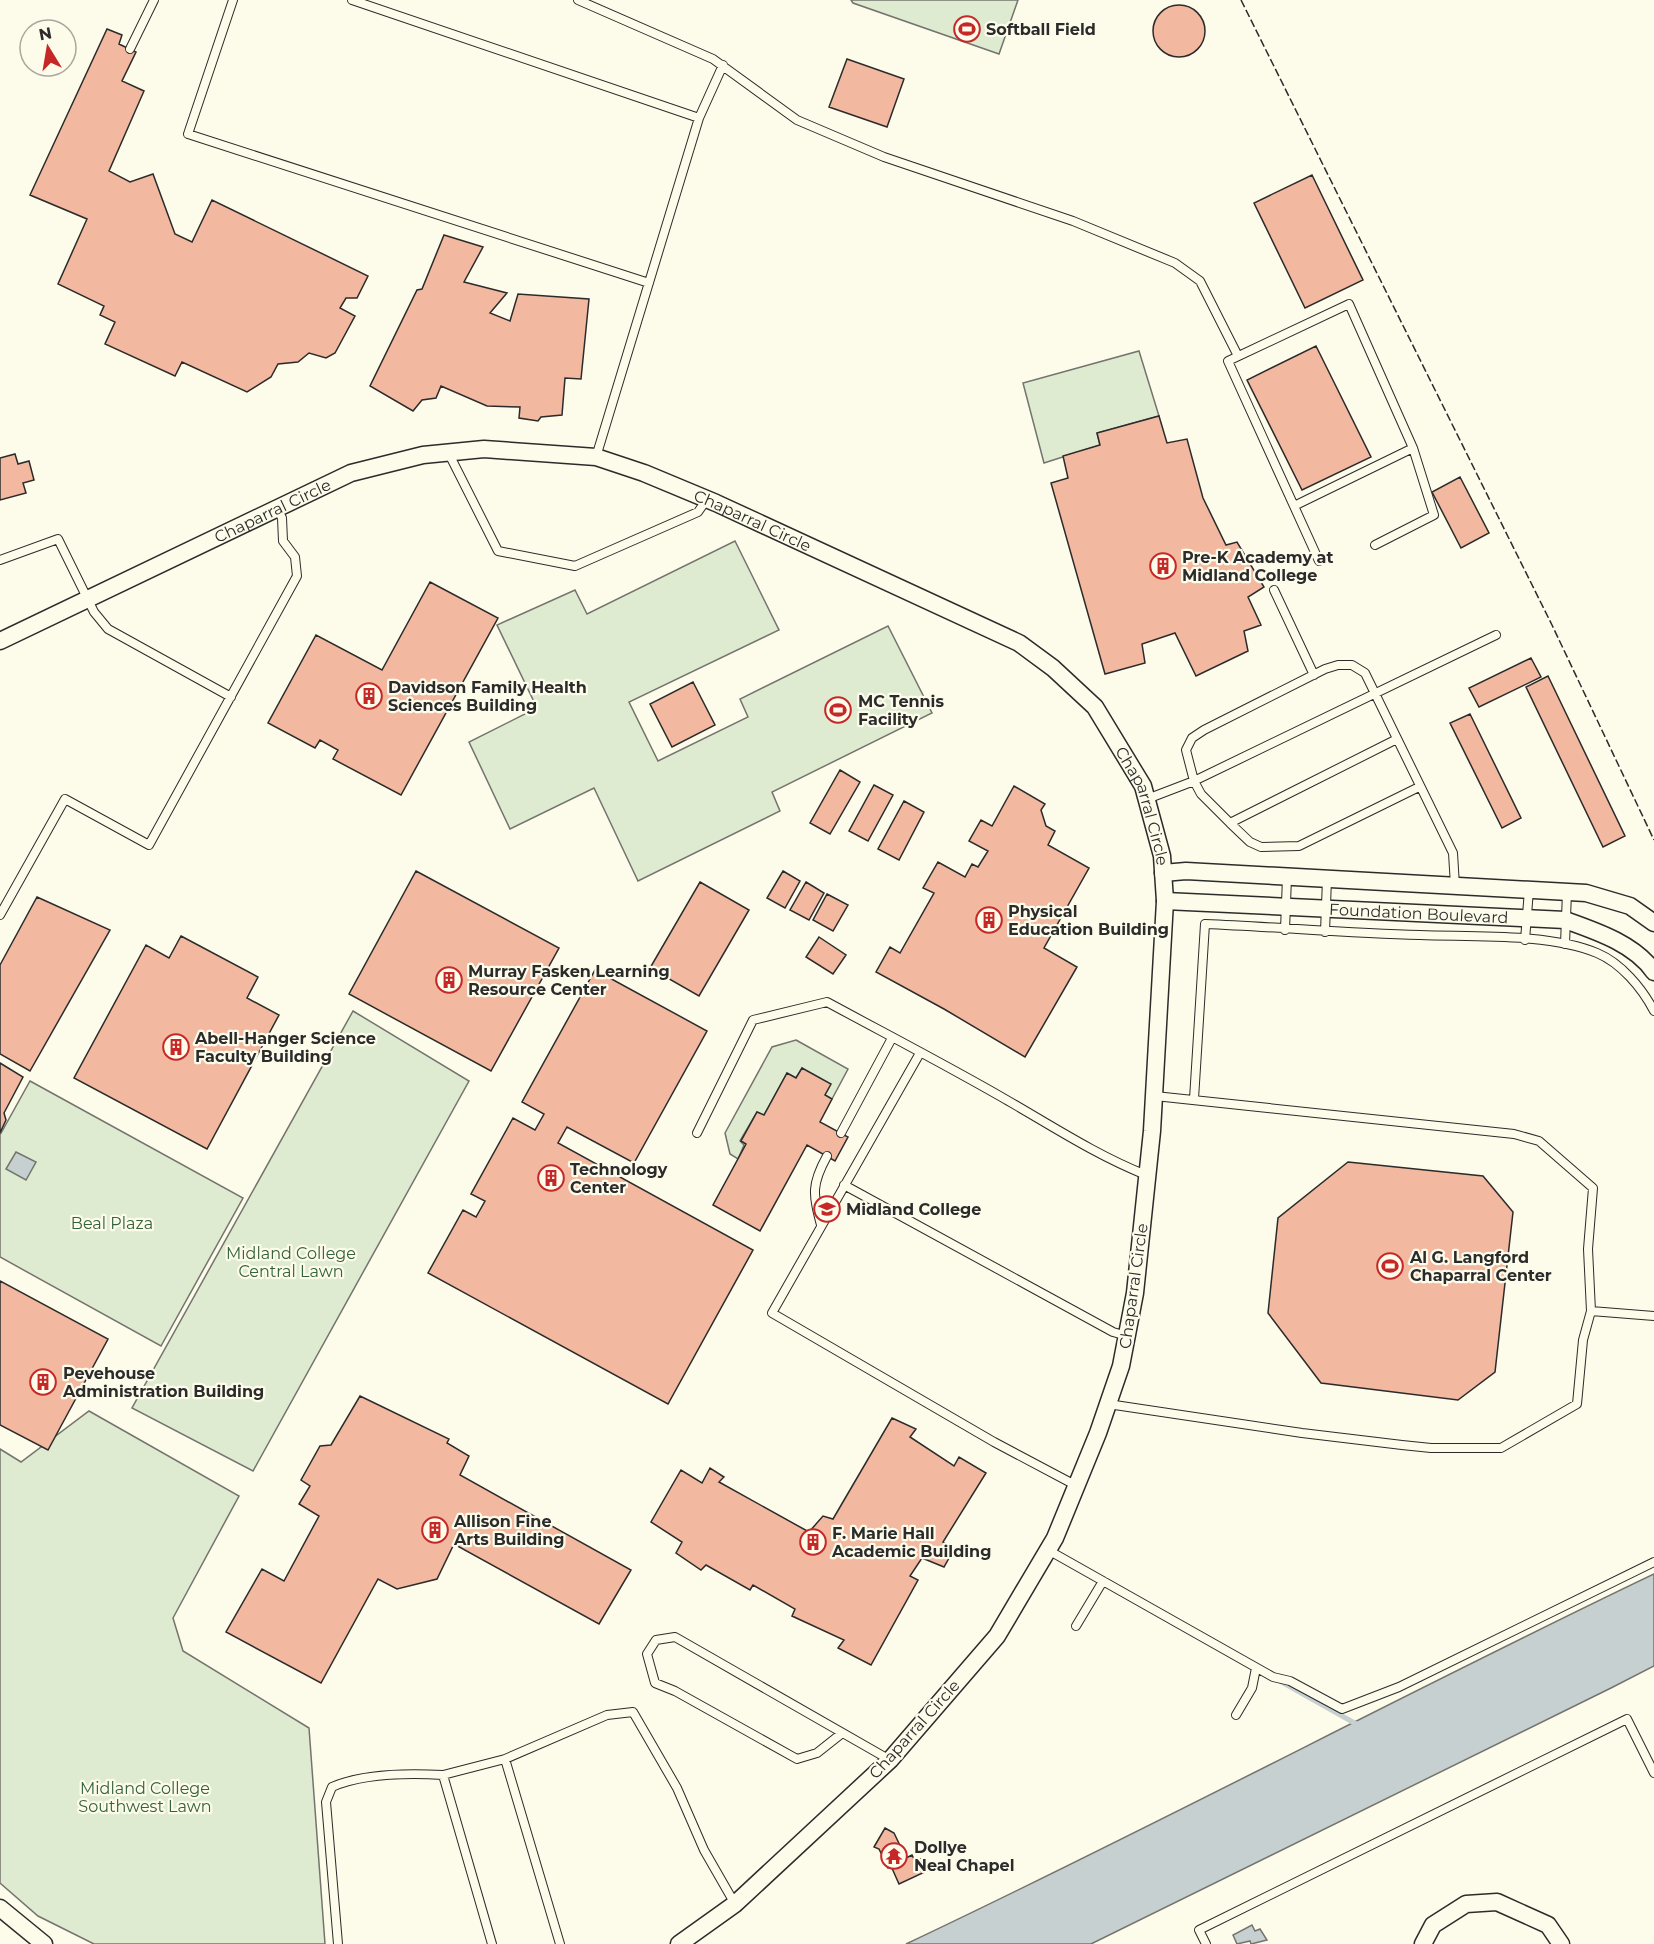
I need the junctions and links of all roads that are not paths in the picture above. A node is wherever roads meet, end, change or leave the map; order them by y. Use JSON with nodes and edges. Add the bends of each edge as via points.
{"nodes":[{"id":1,"x":154,"y":0,"type":"edge"},
{"id":2,"x":233,"y":0,"type":"edge"},
{"id":3,"x":352,"y":0,"type":"edge"},
{"id":4,"x":578,"y":0,"type":"edge"},
{"id":5,"x":130,"y":49,"type":"dead end"},
{"id":6,"x":723,"y":65,"type":"junction"},
{"id":7,"x":699,"y":118,"type":"junction"},
{"id":8,"x":648,"y":283,"type":"junction"},
{"id":9,"x":1238,"y":356,"type":"junction"},
{"id":10,"x":1413,"y":448,"type":"junction"},
{"id":11,"x":448,"y":452,"type":"junction"},
{"id":12,"x":596,"y":457,"type":"junction"},
{"id":13,"x":707,"y":499,"type":"junction"},
{"id":14,"x":1294,"y":506,"type":"junction"},
{"id":15,"x":277,"y":508,"type":"junction"},
{"id":16,"x":1375,"y":545,"type":"dead end"},
{"id":17,"x":0,"y":560,"type":"edge"},
{"id":18,"x":1319,"y":561,"type":"dead end"},
{"id":19,"x":1274,"y":590,"type":"dead end"},
{"id":20,"x":89,"y":600,"type":"junction"},
{"id":21,"x":1496,"y":635,"type":"dead end"},
{"id":22,"x":0,"y":642,"type":"edge"},
{"id":23,"x":1314,"y":675,"type":"junction"},
{"id":24,"x":1376,"y":694,"type":"junction"},
{"id":25,"x":231,"y":697,"type":"junction"},
{"id":26,"x":1397,"y":740,"type":"junction"},
{"id":27,"x":1194,"y":781,"type":"junction"},
{"id":28,"x":1419,"y":787,"type":"junction"},
{"id":29,"x":1147,"y":799,"type":"junction"},
{"id":30,"x":1230,"y":824,"type":"junction"},
{"id":31,"x":1163,"y":873,"type":"junction"},
{"id":32,"x":1287,"y":877,"type":"junction"},
{"id":33,"x":1327,"y":879,"type":"junction"},
{"id":34,"x":1455,"y":886,"type":"junction"},
{"id":35,"x":1529,"y":890,"type":"junction"},
{"id":36,"x":1567,"y":892,"type":"junction"},
{"id":37,"x":1165,"y":901,"type":"junction"},
{"id":38,"x":1286,"y":909,"type":"junction"},
{"id":39,"x":1326,"y":910,"type":"junction"},
{"id":40,"x":0,"y":915,"type":"edge"},
{"id":41,"x":1527,"y":919,"type":"junction"},
{"id":42,"x":1565,"y":920,"type":"junction"},
{"id":43,"x":1654,"y":923,"type":"edge"},
{"id":44,"x":1285,"y":930,"type":"junction"},
{"id":45,"x":1325,"y":932,"type":"junction"},
{"id":46,"x":1525,"y":940,"type":"junction"},
{"id":47,"x":1565,"y":944,"type":"junction"},
{"id":48,"x":1654,"y":972,"type":"edge"},
{"id":49,"x":1654,"y":1011,"type":"edge"},
{"id":50,"x":892,"y":1038,"type":"junction"},
{"id":51,"x":920,"y":1053,"type":"junction"},
{"id":52,"x":1155,"y":1096,"type":"junction"},
{"id":53,"x":1194,"y":1099,"type":"junction"},
{"id":54,"x":697,"y":1133,"type":"dead end"},
{"id":55,"x":841,"y":1134,"type":"dead end"},
{"id":56,"x":827,"y":1156,"type":"dead end"},
{"id":57,"x":1146,"y":1175,"type":"junction"},
{"id":58,"x":844,"y":1185,"type":"junction"},
{"id":59,"x":821,"y":1225,"type":"junction"},
{"id":60,"x":1591,"y":1311,"type":"junction"},
{"id":61,"x":1654,"y":1316,"type":"edge"},
{"id":62,"x":1127,"y":1336,"type":"junction"},
{"id":63,"x":1108,"y":1404,"type":"junction"},
{"id":64,"x":1077,"y":1486,"type":"junction"},
{"id":65,"x":1048,"y":1550,"type":"junction"},
{"id":66,"x":1654,"y":1562,"type":"edge"},
{"id":67,"x":1103,"y":1581,"type":"junction"},
{"id":68,"x":1076,"y":1626,"type":"dead end"},
{"id":69,"x":1256,"y":1668,"type":"junction"},
{"id":70,"x":1236,"y":1715,"type":"dead end"},
{"id":71,"x":841,"y":1734,"type":"junction"},
{"id":72,"x":505,"y":1759,"type":"junction"},
{"id":73,"x":890,"y":1760,"type":"junction"},
{"id":74,"x":1654,"y":1773,"type":"edge"},
{"id":75,"x":443,"y":1775,"type":"junction"},
{"id":76,"x":735,"y":1904,"type":"junction"},
{"id":77,"x":0,"y":1908,"type":"edge"},
{"id":78,"x":39,"y":1943,"type":"edge"},
{"id":79,"x":338,"y":1944,"type":"edge"},
{"id":80,"x":492,"y":1944,"type":"edge"},
{"id":81,"x":560,"y":1944,"type":"edge"},
{"id":82,"x":679,"y":1944,"type":"edge"},
{"id":83,"x":1206,"y":1944,"type":"edge"},
{"id":84,"x":1423,"y":1944,"type":"edge"},
{"id":85,"x":1561,"y":1944,"type":"edge"}],
"edges":[{"from":1,"to":5,"type":"lane"},
{"from":2,"to":8,"type":"lane","via":[[188,134]]},
{"from":3,"to":7,"type":"lane"},
{"from":4,"to":6,"type":"lane"},
{"from":6,"to":7,"type":"lane"},
{"from":6,"to":9,"type":"lane","via":[[797,120],[884,157],[1073,221],[1175,264],[1200,281]]},
{"from":7,"to":8,"type":"lane"},
{"from":8,"to":12,"type":"lane"},
{"from":9,"to":10,"type":"lane","via":[[1349,304]]},
{"from":9,"to":14,"type":"lane","via":[[1228,361]]},
{"from":10,"to":14,"type":"lane"},
{"from":10,"to":16,"type":"lane","via":[[1434,515]]},
{"from":11,"to":12,"type":"street","name":"Chaparral Circle","via":[[484,449]]},
{"from":11,"to":13,"type":"lane","via":[[498,551],[575,566],[698,512]]},
{"from":11,"to":15,"type":"street","name":"Chaparral Circle","via":[[351,473]]},
{"from":12,"to":13,"type":"street","name":"Chaparral Circle"},
{"from":13,"to":29,"type":"street","name":"Chaparral Circle","via":[[1031,652],[1095,707]]},
{"from":14,"to":18,"type":"lane"},
{"from":15,"to":20,"type":"street","name":"Chaparral Circle"},
{"from":15,"to":25,"type":"lane","via":[[282,518],[283,541],[296,557],[297,576]]},
{"from":17,"to":20,"type":"lane","via":[[58,539]]},
{"from":19,"to":23,"type":"lane"},
{"from":20,"to":22,"type":"street","name":"Chaparral Circle"},
{"from":20,"to":25,"type":"lane","via":[[108,629]]},
{"from":21,"to":24,"type":"lane"},
{"from":23,"to":24,"type":"lane","via":[[1338,665],[1352,665],[1365,673]]},
{"from":23,"to":27,"type":"lane","via":[[1192,738],[1186,750]]},
{"from":24,"to":26,"type":"lane"},
{"from":24,"to":27,"type":"lane"},
{"from":25,"to":40,"type":"lane","via":[[149,845],[65,798]]},
{"from":26,"to":28,"type":"lane"},
{"from":26,"to":30,"type":"lane"},
{"from":27,"to":29,"type":"lane"},
{"from":27,"to":30,"type":"lane"},
{"from":28,"to":30,"type":"lane","via":[[1299,846],[1262,847]]},
{"from":28,"to":34,"type":"lane","via":[[1454,853]]},
{"from":29,"to":31,"type":"street","name":"Chaparral Circle"},
{"from":31,"to":32,"type":"street","name":"Foundation Boulevard"},
{"from":31,"to":37,"type":"street","name":"Chaparral Circle"},
{"from":32,"to":33,"type":"street","name":"Foundation Boulevard"},
{"from":32,"to":38,"type":"lane"},
{"from":33,"to":34,"type":"street","name":"Foundation Boulevard"},
{"from":33,"to":39,"type":"lane"},
{"from":34,"to":35,"type":"street","name":"Foundation Boulevard"},
{"from":35,"to":36,"type":"street","name":"Foundation Boulevard"},
{"from":35,"to":41,"type":"lane"},
{"from":36,"to":42,"type":"lane"},
{"from":36,"to":43,"type":"street","name":"Foundation Boulevard","via":[[1586,893],[1630,906]]},
{"from":37,"to":38,"type":"street","name":"Foundation Boulevard"},
{"from":37,"to":52,"type":"street","name":"Chaparral Circle"},
{"from":38,"to":39,"type":"street","name":"Foundation Boulevard"},
{"from":38,"to":44,"type":"lane"},
{"from":39,"to":41,"type":"street","name":"Foundation Boulevard"},
{"from":39,"to":45,"type":"lane"},
{"from":41,"to":42,"type":"street","name":"Foundation Boulevard"},
{"from":41,"to":46,"type":"lane"},
{"from":42,"to":47,"type":"lane"},
{"from":42,"to":48,"type":"street","name":"Foundation Boulevard","via":[[1604,934],[1648,963]]},
{"from":44,"to":45,"type":"lane"},
{"from":44,"to":53,"type":"lane","via":[[1205,924]]},
{"from":45,"to":46,"type":"lane"},
{"from":46,"to":47,"type":"lane"},
{"from":47,"to":49,"type":"lane","via":[[1599,953],[1620,968],[1646,995]]},
{"from":50,"to":51,"type":"lane"},
{"from":50,"to":54,"type":"lane","via":[[826,1002],[753,1020]]},
{"from":50,"to":55,"type":"lane"},
{"from":51,"to":57,"type":"lane","via":[[1064,1136]]},
{"from":51,"to":58,"type":"lane"},
{"from":52,"to":53,"type":"lane"},
{"from":52,"to":57,"type":"street","name":"Chaparral Circle"},
{"from":53,"to":60,"type":"lane","via":[[1514,1134],[1539,1141],[1593,1188],[1588,1248]]},
{"from":56,"to":59,"type":"lane","via":[[815,1177],[813,1193]]},
{"from":57,"to":62,"type":"street","name":"Chaparral Circle"},
{"from":58,"to":59,"type":"lane"},
{"from":58,"to":62,"type":"lane","via":[[1113,1332]]},
{"from":59,"to":64,"type":"lane","via":[[772,1313]]},
{"from":60,"to":61,"type":"lane"},
{"from":60,"to":63,"type":"lane","via":[[1583,1340],[1577,1404],[1501,1448],[1402,1445]]},
{"from":62,"to":63,"type":"street","name":"Chaparral Circle"},
{"from":63,"to":64,"type":"street","name":"Chaparral Circle"},
{"from":64,"to":65,"type":"street","name":"Chaparral Circle"},
{"from":65,"to":67,"type":"lane"},
{"from":65,"to":73,"type":"street","name":"Chaparral Circle","via":[[997,1636]]},
{"from":66,"to":69,"type":"lane","via":[[1399,1687],[1342,1709]]},
{"from":67,"to":68,"type":"lane"},
{"from":67,"to":69,"type":"lane"},
{"from":69,"to":70,"type":"lane","via":[[1252,1688]]},
{"from":71,"to":71,"type":"lane","via":[[675,1637],[656,1640],[647,1654],[655,1683],[797,1759],[817,1753]]},
{"from":71,"to":73,"type":"lane"},
{"from":72,"to":75,"type":"lane"},
{"from":72,"to":76,"type":"lane","via":[[607,1715],[633,1712]]},
{"from":72,"to":81,"type":"lane"},
{"from":73,"to":76,"type":"street","name":"Chaparral Circle"},
{"from":74,"to":83,"type":"lane","via":[[1627,1719],[1199,1930]]},
{"from":75,"to":79,"type":"lane","via":[[346,1781],[332,1787],[326,1802]]},
{"from":75,"to":80,"type":"lane"},
{"from":76,"to":82,"type":"street","name":"Chaparral Circle"},
{"from":77,"to":78,"type":"street"},
{"from":84,"to":85,"type":"street","via":[[1433,1925],[1466,1904],[1497,1902],[1548,1925]]}]}
